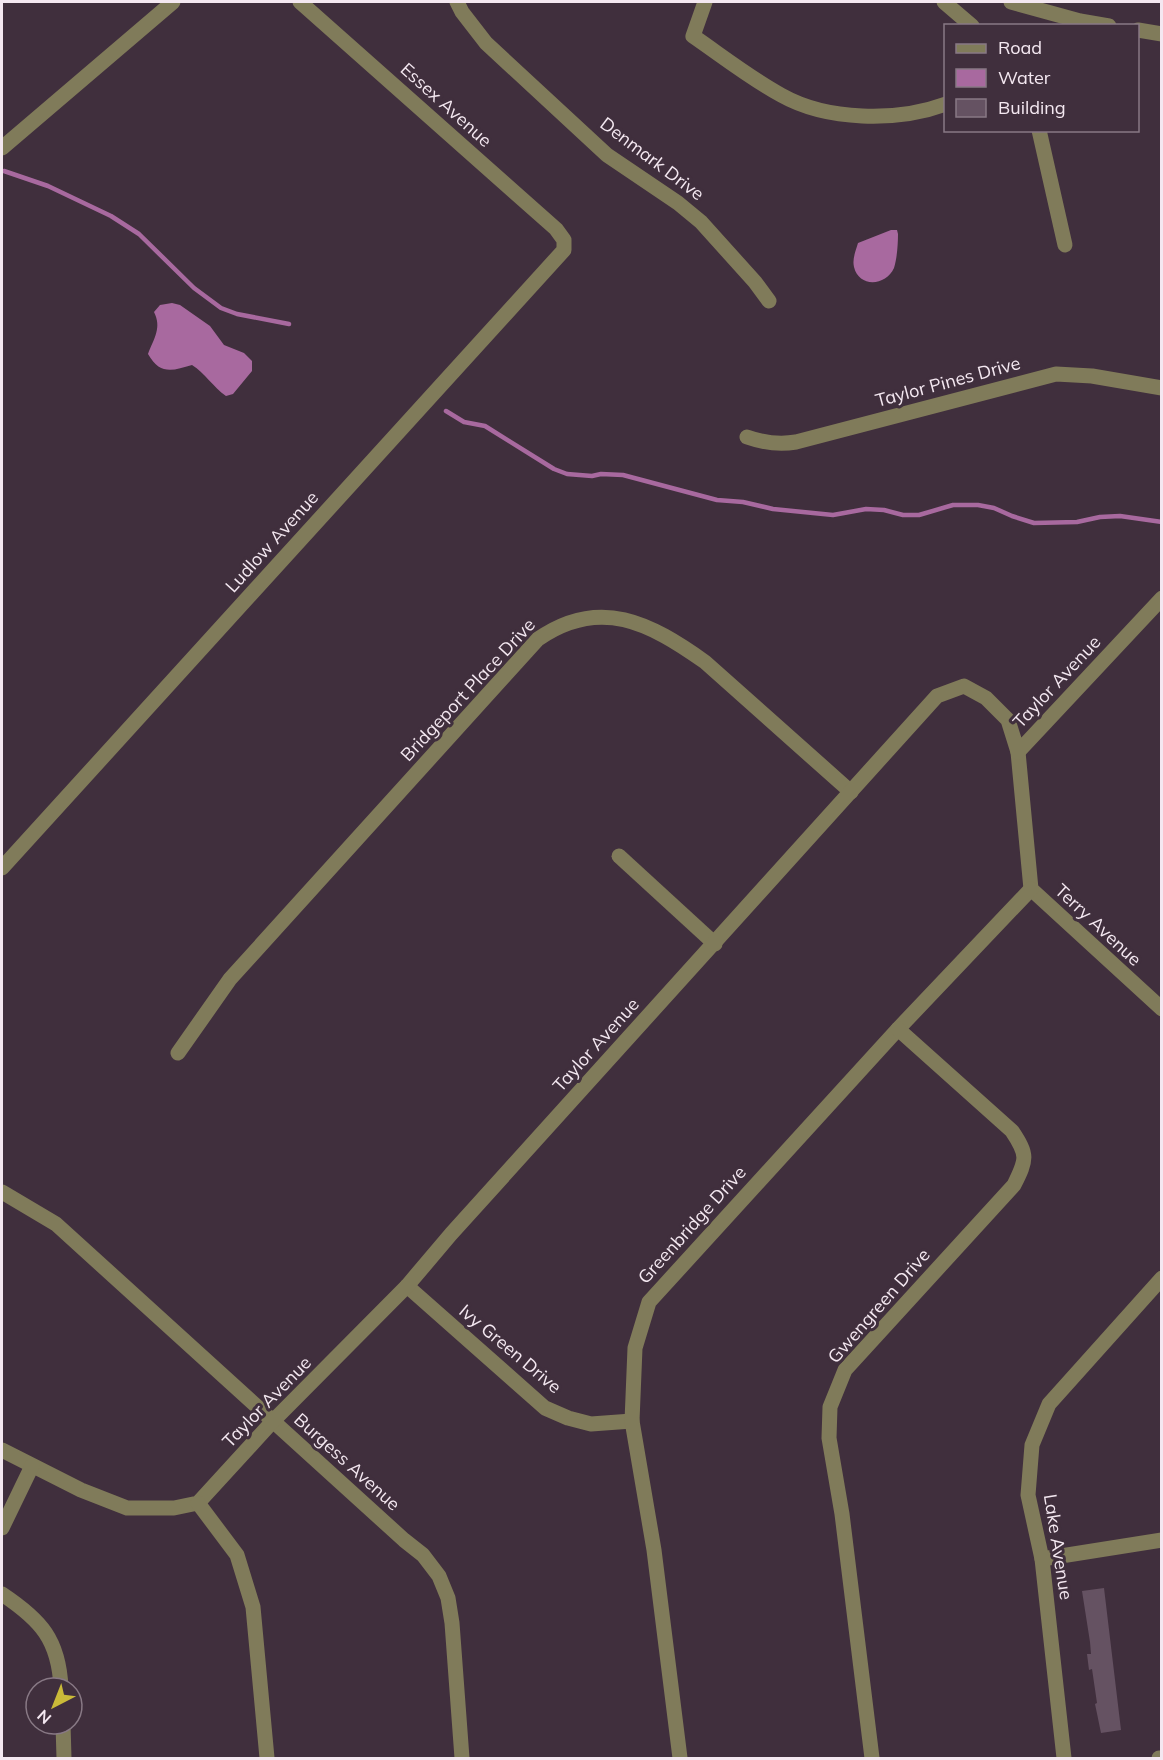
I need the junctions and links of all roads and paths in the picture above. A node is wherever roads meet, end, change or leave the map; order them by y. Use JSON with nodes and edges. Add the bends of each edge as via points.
{"nodes":[{"id":1,"x":173,"y":2,"type":"edge"},
{"id":2,"x":300,"y":2,"type":"edge"},
{"id":3,"x":457,"y":2,"type":"edge"},
{"id":4,"x":705,"y":2,"type":"edge"},
{"id":5,"x":944,"y":2,"type":"edge"},
{"id":6,"x":1011,"y":2,"type":"edge"},
{"id":7,"x":970,"y":24,"type":"edge"},
{"id":8,"x":1097,"y":24,"type":"edge"},
{"id":9,"x":1139,"y":30,"type":"edge"},
{"id":10,"x":1161,"y":34,"type":"edge"},
{"id":11,"x":944,"y":104,"type":"edge"},
{"id":12,"x":1039,"y":132,"type":"edge"},
{"id":13,"x":2,"y":148,"type":"edge"},
{"id":14,"x":564,"y":240,"type":"joint"},
{"id":15,"x":1065,"y":245,"type":"dead end"},
{"id":16,"x":769,"y":302,"type":"dead end"},
{"id":17,"x":1161,"y":388,"type":"edge"},
{"id":18,"x":747,"y":437,"type":"dead end"},
{"id":19,"x":1161,"y":598,"type":"edge"},
{"id":20,"x":1018,"y":752,"type":"junction"},
{"id":21,"x":851,"y":792,"type":"junction"},
{"id":22,"x":619,"y":856,"type":"dead end"},
{"id":23,"x":2,"y":868,"type":"edge"},
{"id":24,"x":1031,"y":889,"type":"junction"},
{"id":25,"x":715,"y":944,"type":"junction"},
{"id":26,"x":1161,"y":1009,"type":"edge"},
{"id":27,"x":898,"y":1029,"type":"junction"},
{"id":28,"x":178,"y":1053,"type":"dead end"},
{"id":29,"x":2,"y":1192,"type":"edge"},
{"id":30,"x":1161,"y":1278,"type":"edge"},
{"id":31,"x":407,"y":1286,"type":"junction"},
{"id":32,"x":273,"y":1421,"type":"junction"},
{"id":33,"x":632,"y":1421,"type":"junction"},
{"id":34,"x":2,"y":1450,"type":"edge"},
{"id":35,"x":32,"y":1466,"type":"junction"},
{"id":36,"x":198,"y":1503,"type":"junction"},
{"id":37,"x":2,"y":1528,"type":"edge"},
{"id":38,"x":1161,"y":1540,"type":"edge"},
{"id":39,"x":1042,"y":1559,"type":"junction"},
{"id":40,"x":2,"y":1594,"type":"edge"},
{"id":41,"x":60,"y":1676,"type":"edge"},
{"id":42,"x":63,"y":1736,"type":"edge"},
{"id":43,"x":64,"y":1758,"type":"edge"},
{"id":44,"x":267,"y":1758,"type":"edge"},
{"id":45,"x":462,"y":1758,"type":"edge"},
{"id":46,"x":680,"y":1758,"type":"edge"},
{"id":47,"x":872,"y":1758,"type":"edge"},
{"id":48,"x":1064,"y":1758,"type":"edge"}],
"edges":[{"from":1,"to":13,"type":"street"},
{"from":2,"to":14,"type":"street","name":"Essex Avenue"},
{"from":3,"to":16,"type":"street","name":"Denmark Drive","via":[[486,44],[607,154],[701,222]]},
{"from":4,"to":11,"type":"street","via":[[693,36],[782,96],[817,110],[874,117],[904,116]]},
{"from":5,"to":7,"type":"street"},
{"from":6,"to":8,"type":"street"},
{"from":9,"to":10,"type":"street"},
{"from":12,"to":15,"type":"street"},
{"from":14,"to":23,"type":"street","name":"Ludlow Avenue","via":[[564,250]]},
{"from":17,"to":18,"type":"street","name":"Taylor Pines Drive","via":[[1056,374],[796,442],[766,444]]},
{"from":19,"to":20,"type":"street","name":"Taylor Avenue"},
{"from":20,"to":21,"type":"street","name":"Taylor Avenue","via":[[1008,720],[986,698],[964,686],[937,696]]},
{"from":20,"to":24,"type":"street","name":"Terry Avenue"},
{"from":21,"to":25,"type":"street","name":"Taylor Avenue"},
{"from":21,"to":28,"type":"street","name":"Bridgeport Place Drive","via":[[683,646],[624,620],[604,617],[567,622],[538,639],[230,979]]},
{"from":22,"to":25,"type":"street"},
{"from":24,"to":26,"type":"street","name":"Terry Avenue"},
{"from":24,"to":27,"type":"street","name":"Greenbridge Drive"},
{"from":25,"to":31,"type":"street","name":"Taylor Avenue"},
{"from":27,"to":33,"type":"street","name":"Greenbridge Drive","via":[[649,1302],[635,1348]]},
{"from":27,"to":47,"type":"street","name":"Gwengreen Drive","via":[[1012,1131],[1024,1149],[1023,1167],[1014,1185],[845,1370],[830,1407],[829,1438]]},
{"from":29,"to":32,"type":"street","name":"Burgess Avenue","via":[[56,1224]]},
{"from":30,"to":39,"type":"street","name":"Lake Avenue","via":[[1049,1404],[1032,1445],[1028,1495]]},
{"from":31,"to":32,"type":"street","name":"Taylor Avenue"},
{"from":31,"to":33,"type":"street","name":"Ivy Green Drive","via":[[545,1408],[591,1424]]},
{"from":32,"to":36,"type":"street","name":"Taylor Avenue"},
{"from":32,"to":45,"type":"street","name":"Burgess Avenue","via":[[423,1555],[439,1576],[452,1623]]},
{"from":33,"to":46,"type":"street","name":"Greenbridge Drive","via":[[654,1550]]},
{"from":34,"to":35,"type":"street"},
{"from":35,"to":36,"type":"street","via":[[127,1508],[174,1508]]},
{"from":35,"to":37,"type":"street"},
{"from":36,"to":44,"type":"street","via":[[237,1555],[253,1606]]},
{"from":38,"to":39,"type":"street"},
{"from":39,"to":48,"type":"street","name":"Lake Avenue"},
{"from":40,"to":41,"type":"street","via":[[24,1609],[52,1640]]},
{"from":42,"to":43,"type":"street"}]}
